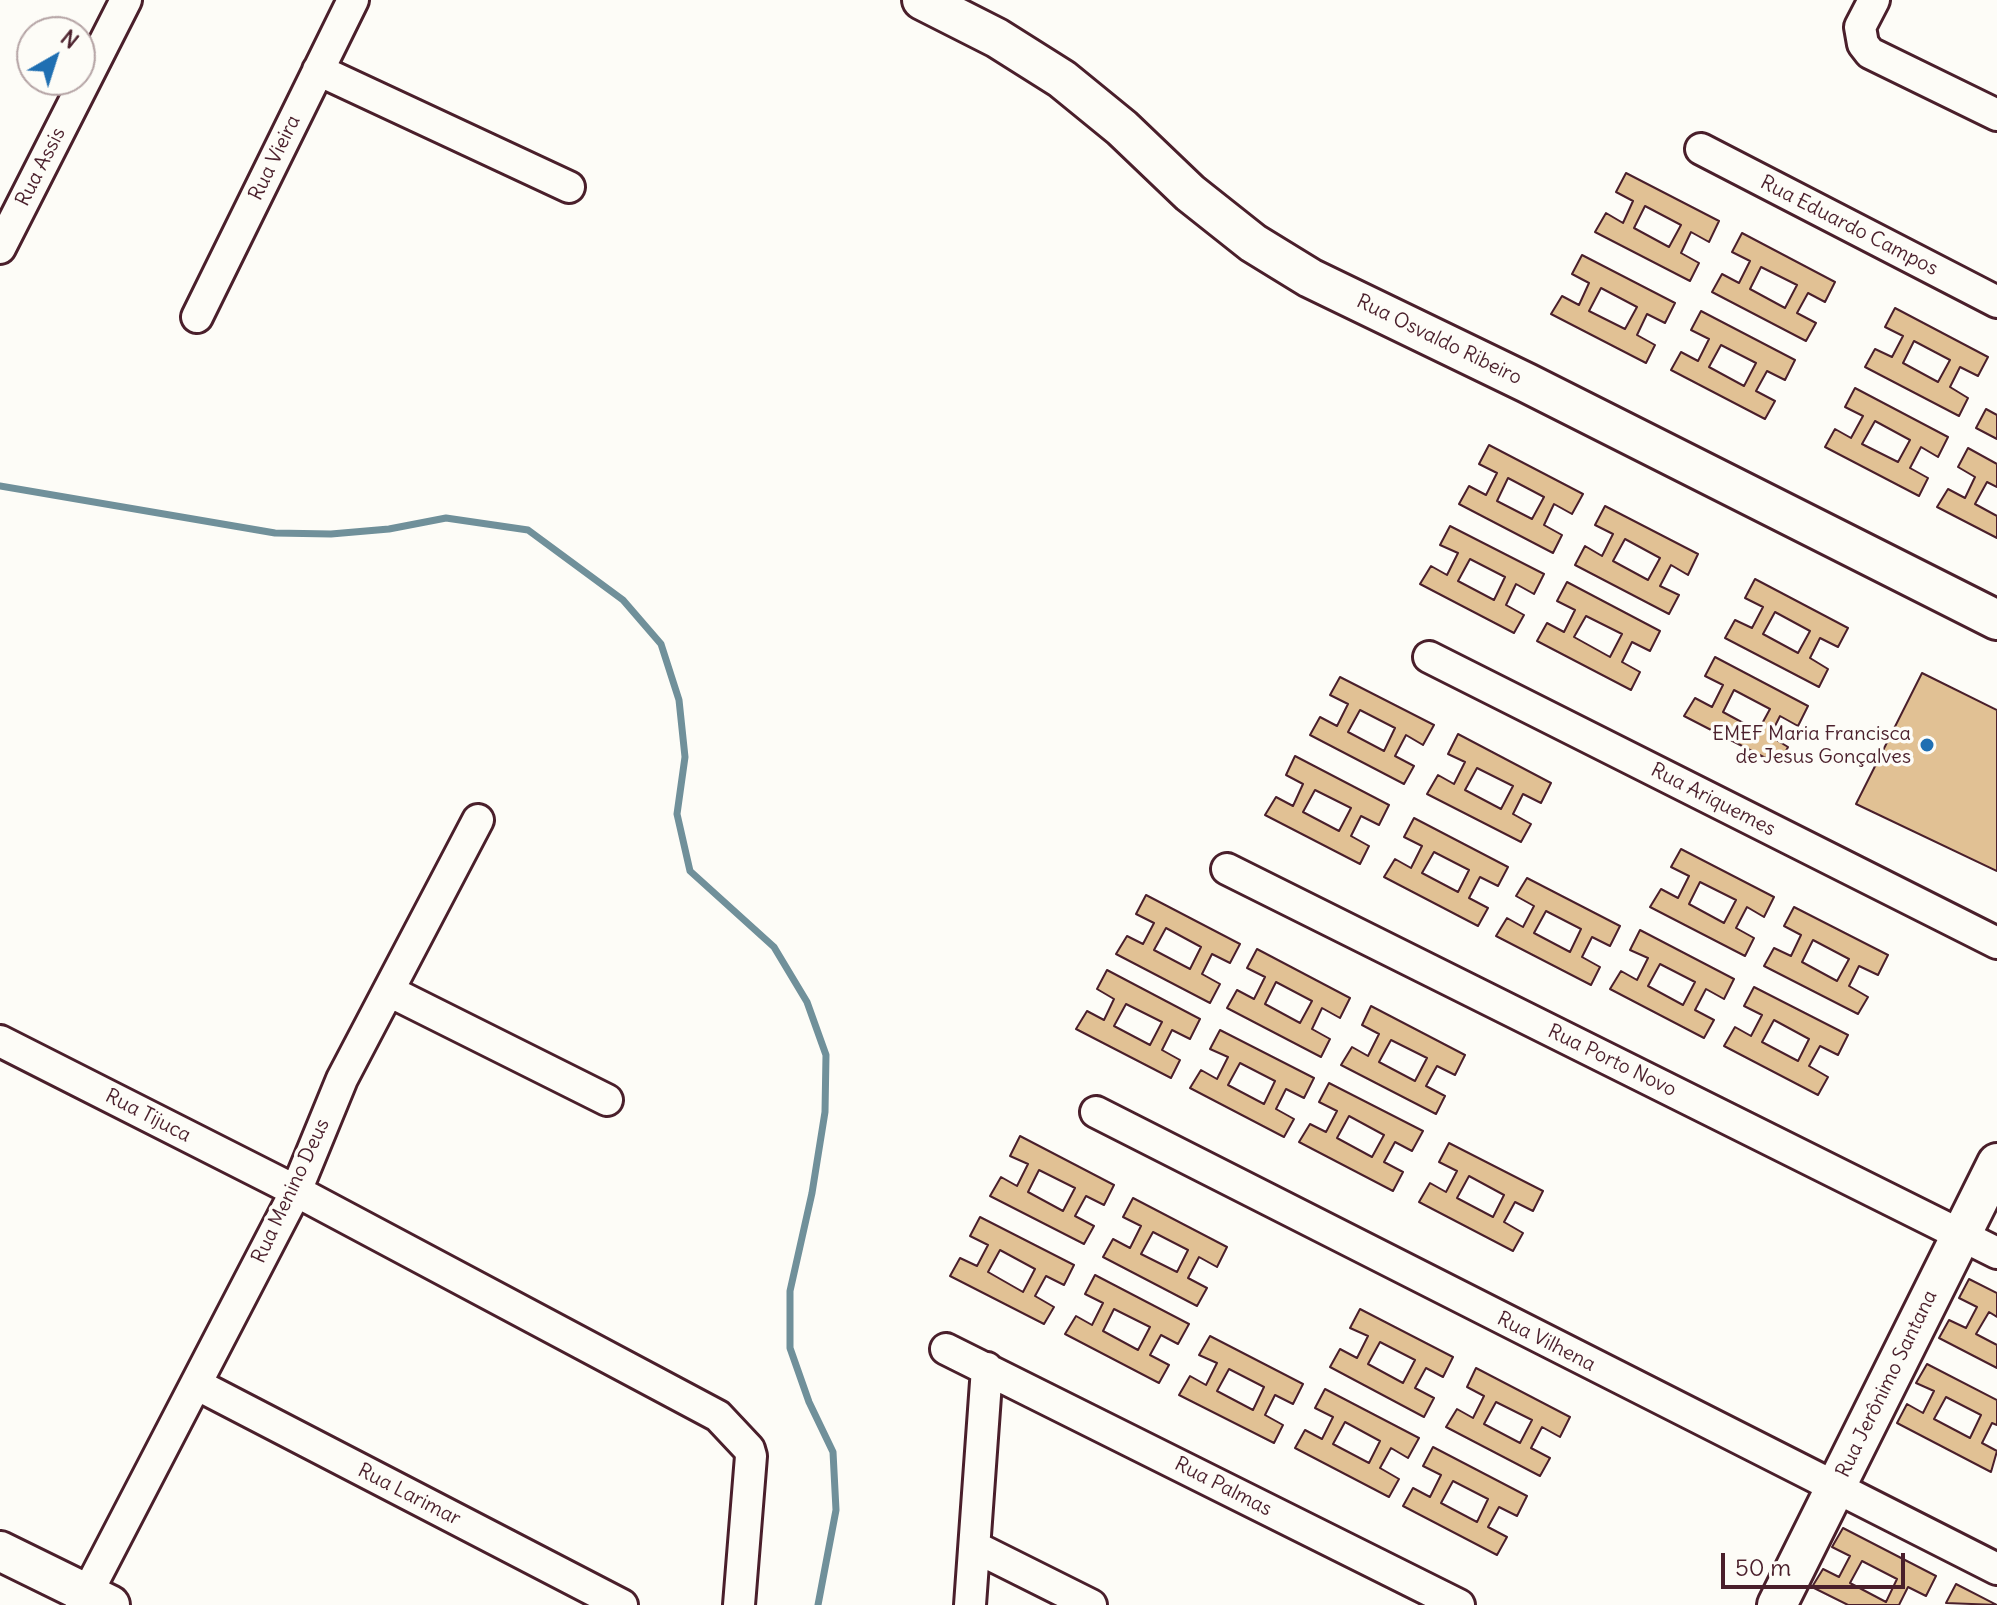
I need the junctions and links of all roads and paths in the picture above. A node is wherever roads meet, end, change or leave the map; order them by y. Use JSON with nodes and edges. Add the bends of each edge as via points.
{"nodes":[{"id":1,"x":126,"y":0,"type":"edge"},
{"id":2,"x":353,"y":0,"type":"edge"},
{"id":3,"x":922,"y":0,"type":"edge"},
{"id":4,"x":1874,"y":0,"type":"edge"},
{"id":5,"x":318,"y":70,"type":"junction"},
{"id":6,"x":1997,"y":115,"type":"edge"},
{"id":7,"x":1701,"y":149,"type":"dead end"},
{"id":8,"x":569,"y":187,"type":"dead end"},
{"id":9,"x":0,"y":248,"type":"edge"},
{"id":10,"x":1997,"y":302,"type":"edge"},
{"id":11,"x":197,"y":317,"type":"dead end"},
{"id":12,"x":1997,"y":620,"type":"edge"},
{"id":13,"x":1429,"y":657,"type":"dead end"},
{"id":14,"x":478,"y":820,"type":"dead end"},
{"id":15,"x":1227,"y":869,"type":"dead end"},
{"id":16,"x":1997,"y":943,"type":"edge"},
{"id":17,"x":389,"y":991,"type":"junction"},
{"id":18,"x":0,"y":1041,"type":"edge"},
{"id":19,"x":607,"y":1100,"type":"dead end"},
{"id":20,"x":1096,"y":1112,"type":"dead end"},
{"id":21,"x":1997,"y":1163,"type":"edge"},
{"id":22,"x":296,"y":1191,"type":"junction"},
{"id":23,"x":1961,"y":1235,"type":"junction"},
{"id":24,"x":1997,"y":1253,"type":"edge"},
{"id":25,"x":946,"y":1349,"type":"dead end"},
{"id":26,"x":987,"y":1368,"type":"junction"},
{"id":27,"x":196,"y":1384,"type":"junction"},
{"id":28,"x":1835,"y":1489,"type":"junction"},
{"id":29,"x":975,"y":1547,"type":"junction"},
{"id":30,"x":0,"y":1551,"type":"edge"},
{"id":31,"x":1997,"y":1569,"type":"edge"},
{"id":32,"x":92,"y":1601,"type":"edge"},
{"id":33,"x":622,"y":1605,"type":"edge"},
{"id":34,"x":739,"y":1605,"type":"edge"},
{"id":35,"x":970,"y":1605,"type":"edge"},
{"id":36,"x":1091,"y":1605,"type":"edge"},
{"id":37,"x":1459,"y":1605,"type":"edge"},
{"id":38,"x":1777,"y":1605,"type":"edge"}],
"edges":[{"from":1,"to":9,"type":"street","name":"Rua Assis"},
{"from":2,"to":5,"type":"street","name":"Rua Vieira"},
{"from":3,"to":12,"type":"street","name":"Rua Osvaldo Ribeiro","via":[[1062,79],[1200,202],[1310,278]]},
{"from":4,"to":6,"type":"street","via":[[1860,27],[1870,53]]},
{"from":5,"to":8,"type":"street"},
{"from":5,"to":11,"type":"street","name":"Rua Vieira"},
{"from":7,"to":10,"type":"street","name":"Rua Eduardo Campos"},
{"from":13,"to":16,"type":"street","name":"Rua Ariquemes"},
{"from":14,"to":17,"type":"street","name":"Rua Menino Deus"},
{"from":15,"to":23,"type":"street","name":"Rua Porto Novo"},
{"from":17,"to":19,"type":"street"},
{"from":17,"to":22,"type":"street","name":"Rua Menino Deus","via":[[342,1079]]},
{"from":18,"to":22,"type":"street","name":"Rua Tijuca"},
{"from":20,"to":28,"type":"street","name":"Rua Vilhena"},
{"from":21,"to":23,"type":"street","name":"Rua Jerônimo Santana"},
{"from":22,"to":27,"type":"street","name":"Rua Menino Deus"},
{"from":22,"to":34,"type":"street","name":"Rua Tijuca","via":[[705,1409],[732,1429],[751,1456]]},
{"from":23,"to":24,"type":"street","name":"Rua Porto Novo"},
{"from":23,"to":28,"type":"street","name":"Rua Jerônimo Santana"},
{"from":25,"to":26,"type":"street","name":"Rua Palmas"},
{"from":26,"to":29,"type":"street"},
{"from":26,"to":37,"type":"street","name":"Rua Palmas"},
{"from":27,"to":32,"type":"street","name":"Rua Menino Deus"},
{"from":27,"to":33,"type":"street","name":"Rua Larimar"},
{"from":28,"to":31,"type":"street","name":"Rua Vilhena"},
{"from":28,"to":38,"type":"street","name":"Rua Jerônimo Santana"},
{"from":29,"to":35,"type":"street"},
{"from":29,"to":36,"type":"street"},
{"from":30,"to":32,"type":"street"}]}
